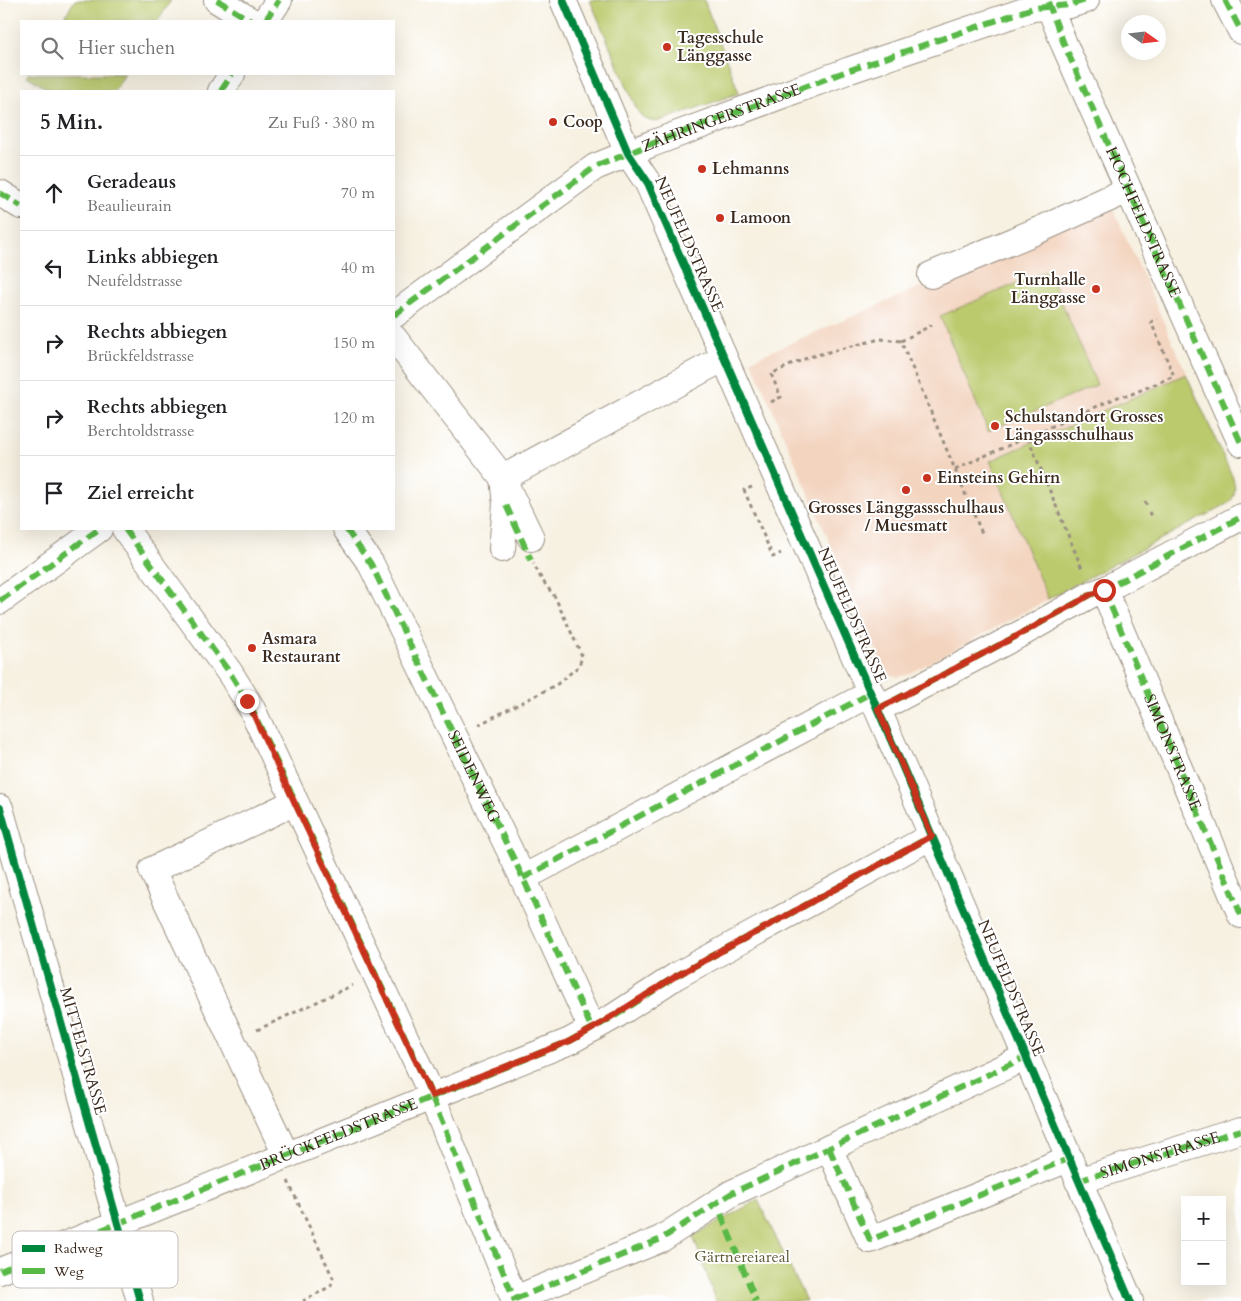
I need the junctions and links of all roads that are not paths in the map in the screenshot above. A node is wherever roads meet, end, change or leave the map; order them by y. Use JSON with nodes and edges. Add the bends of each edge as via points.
{"nodes":[{"id":1,"x":217,"y":0,"type":"edge"},
{"id":2,"x":279,"y":0,"type":"edge"},
{"id":3,"x":563,"y":0,"type":"edge"},
{"id":4,"x":1086,"y":0,"type":"edge"},
{"id":5,"x":1225,"y":0,"type":"edge"},
{"id":6,"x":1048,"y":3,"type":"edge"},
{"id":7,"x":249,"y":20,"type":"edge"},
{"id":8,"x":266,"y":20,"type":"edge"},
{"id":9,"x":1241,"y":31,"type":"edge"},
{"id":10,"x":231,"y":75,"type":"edge"},
{"id":11,"x":223,"y":90,"type":"edge"},
{"id":12,"x":628,"y":153,"type":"junction"},
{"id":13,"x":1128,"y":190,"type":"junction"},
{"id":14,"x":0,"y":192,"type":"edge"},
{"id":15,"x":20,"y":205,"type":"edge"},
{"id":16,"x":932,"y":275,"type":"dead end"},
{"id":17,"x":395,"y":314,"type":"edge"},
{"id":18,"x":395,"y":339,"type":"edge"},
{"id":19,"x":724,"y":358,"type":"junction"},
{"id":20,"x":1241,"y":443,"type":"edge"},
{"id":21,"x":503,"y":478,"type":"junction"},
{"id":22,"x":1241,"y":517,"type":"edge"},
{"id":23,"x":98,"y":530,"type":"edge"},
{"id":24,"x":126,"y":530,"type":"edge"},
{"id":25,"x":347,"y":530,"type":"edge"},
{"id":26,"x":502,"y":549,"type":"dead end"},
{"id":27,"x":531,"y":549,"type":"road end"},
{"id":28,"x":1095,"y":585,"type":"junction"},
{"id":29,"x":0,"y":601,"type":"edge"},
{"id":30,"x":874,"y":701,"type":"junction"},
{"id":31,"x":295,"y":802,"type":"junction"},
{"id":32,"x":0,"y":808,"type":"edge"},
{"id":33,"x":932,"y":836,"type":"junction"},
{"id":34,"x":523,"y":878,"type":"junction"},
{"id":35,"x":1241,"y":915,"type":"edge"},
{"id":36,"x":592,"y":1029,"type":"junction"},
{"id":37,"x":1026,"y":1057,"type":"junction"},
{"id":38,"x":432,"y":1096,"type":"junction"},
{"id":39,"x":1241,"y":1130,"type":"edge"},
{"id":40,"x":829,"y":1148,"type":"junction"},
{"id":41,"x":285,"y":1165,"type":"junction"},
{"id":42,"x":1073,"y":1170,"type":"junction"},
{"id":43,"x":118,"y":1224,"type":"junction"},
{"id":44,"x":100,"y":1231,"type":"edge"},
{"id":45,"x":120,"y":1231,"type":"edge"},
{"id":46,"x":12,"y":1266,"type":"edge"},
{"id":47,"x":0,"y":1271,"type":"edge"},
{"id":48,"x":136,"y":1288,"type":"edge"},
{"id":49,"x":515,"y":1300,"type":"edge"},
{"id":50,"x":140,"y":1301,"type":"edge"},
{"id":51,"x":1130,"y":1301,"type":"edge"}],
"edges":[{"from":1,"to":7,"type":"street"},
{"from":2,"to":8,"type":"street"},
{"from":3,"to":12,"type":"street","name":"NEUFELDSTRASSE"},
{"from":4,"to":6,"type":"street","name":"ZÄHRINGERSTRASSE","via":[[1069,5]]},
{"from":5,"to":9,"type":"street"},
{"from":6,"to":12,"type":"street","name":"ZÄHRINGERSTRASSE","via":[[850,70]]},
{"from":6,"to":13,"type":"street","name":"HOCHFELDSTRASSE"},
{"from":10,"to":11,"type":"street"},
{"from":12,"to":17,"type":"street","name":"ZÄHRINGERSTRASSE","via":[[595,167]]},
{"from":12,"to":19,"type":"street","name":"NEUFELDSTRASSE","via":[[648,183]]},
{"from":13,"to":16,"type":"street"},
{"from":13,"to":20,"type":"street","name":"HOCHFELDSTRASSE"},
{"from":14,"to":15,"type":"street"},
{"from":18,"to":21,"type":"street"},
{"from":19,"to":21,"type":"street"},
{"from":19,"to":30,"type":"street","name":"NEUFELDSTRASSE"},
{"from":21,"to":26,"type":"street","via":[[506,505]]},
{"from":21,"to":27,"type":"street"},
{"from":22,"to":28,"type":"street"},
{"from":23,"to":29,"type":"street"},
{"from":24,"to":31,"type":"street","via":[[230,673],[247,701]]},
{"from":25,"to":34,"type":"street","name":"SEIDENWEG","via":[[371,564]]},
{"from":28,"to":30,"type":"street","via":[[1092,594],[1026,631]]},
{"from":28,"to":35,"type":"street","name":"SIMONSTRASSE"},
{"from":30,"to":33,"type":"street","name":"NEUFELDSTRASSE"},
{"from":30,"to":34,"type":"street"},
{"from":31,"to":38,"type":"street"},
{"from":31,"to":41,"type":"street","via":[[152,870],[233,1041]]},
{"from":32,"to":43,"type":"street","name":"MITTELSTRASSE"},
{"from":33,"to":36,"type":"street","name":"BRÜCKFELDSTRASSE","via":[[676,976]]},
{"from":33,"to":37,"type":"street","name":"NEUFELDSTRASSE"},
{"from":34,"to":36,"type":"street","name":"SEIDENWEG"},
{"from":36,"to":38,"type":"street","name":"BRÜCKFELDSTRASSE"},
{"from":37,"to":40,"type":"street","name":"NEUFELDSTRASSE"},
{"from":37,"to":42,"type":"street","name":"NEUFELDSTRASSE"},
{"from":38,"to":41,"type":"street","name":"BRÜCKFELDSTRASSE"},
{"from":38,"to":49,"type":"street"},
{"from":39,"to":42,"type":"street","name":"SIMONSTRASSE"},
{"from":40,"to":42,"type":"street","name":"SIMONSTRASSE","via":[[870,1240]]},
{"from":40,"to":49,"type":"street","name":"NEUFELDSTRASSE","via":[[732,1193],[661,1239]]},
{"from":41,"to":43,"type":"street","name":"BRÜCKFELDSTRASSE"},
{"from":42,"to":51,"type":"street","name":"NEUFELDSTRASSE"},
{"from":43,"to":44,"type":"street","name":"BRÜCKFELDSTRASSE"},
{"from":43,"to":45,"type":"street","name":"MITTELSTRASSE"},
{"from":46,"to":47,"type":"street","name":"BRÜCKFELDSTRASSE"},
{"from":48,"to":50,"type":"street","name":"MITTELSTRASSE"}]}
